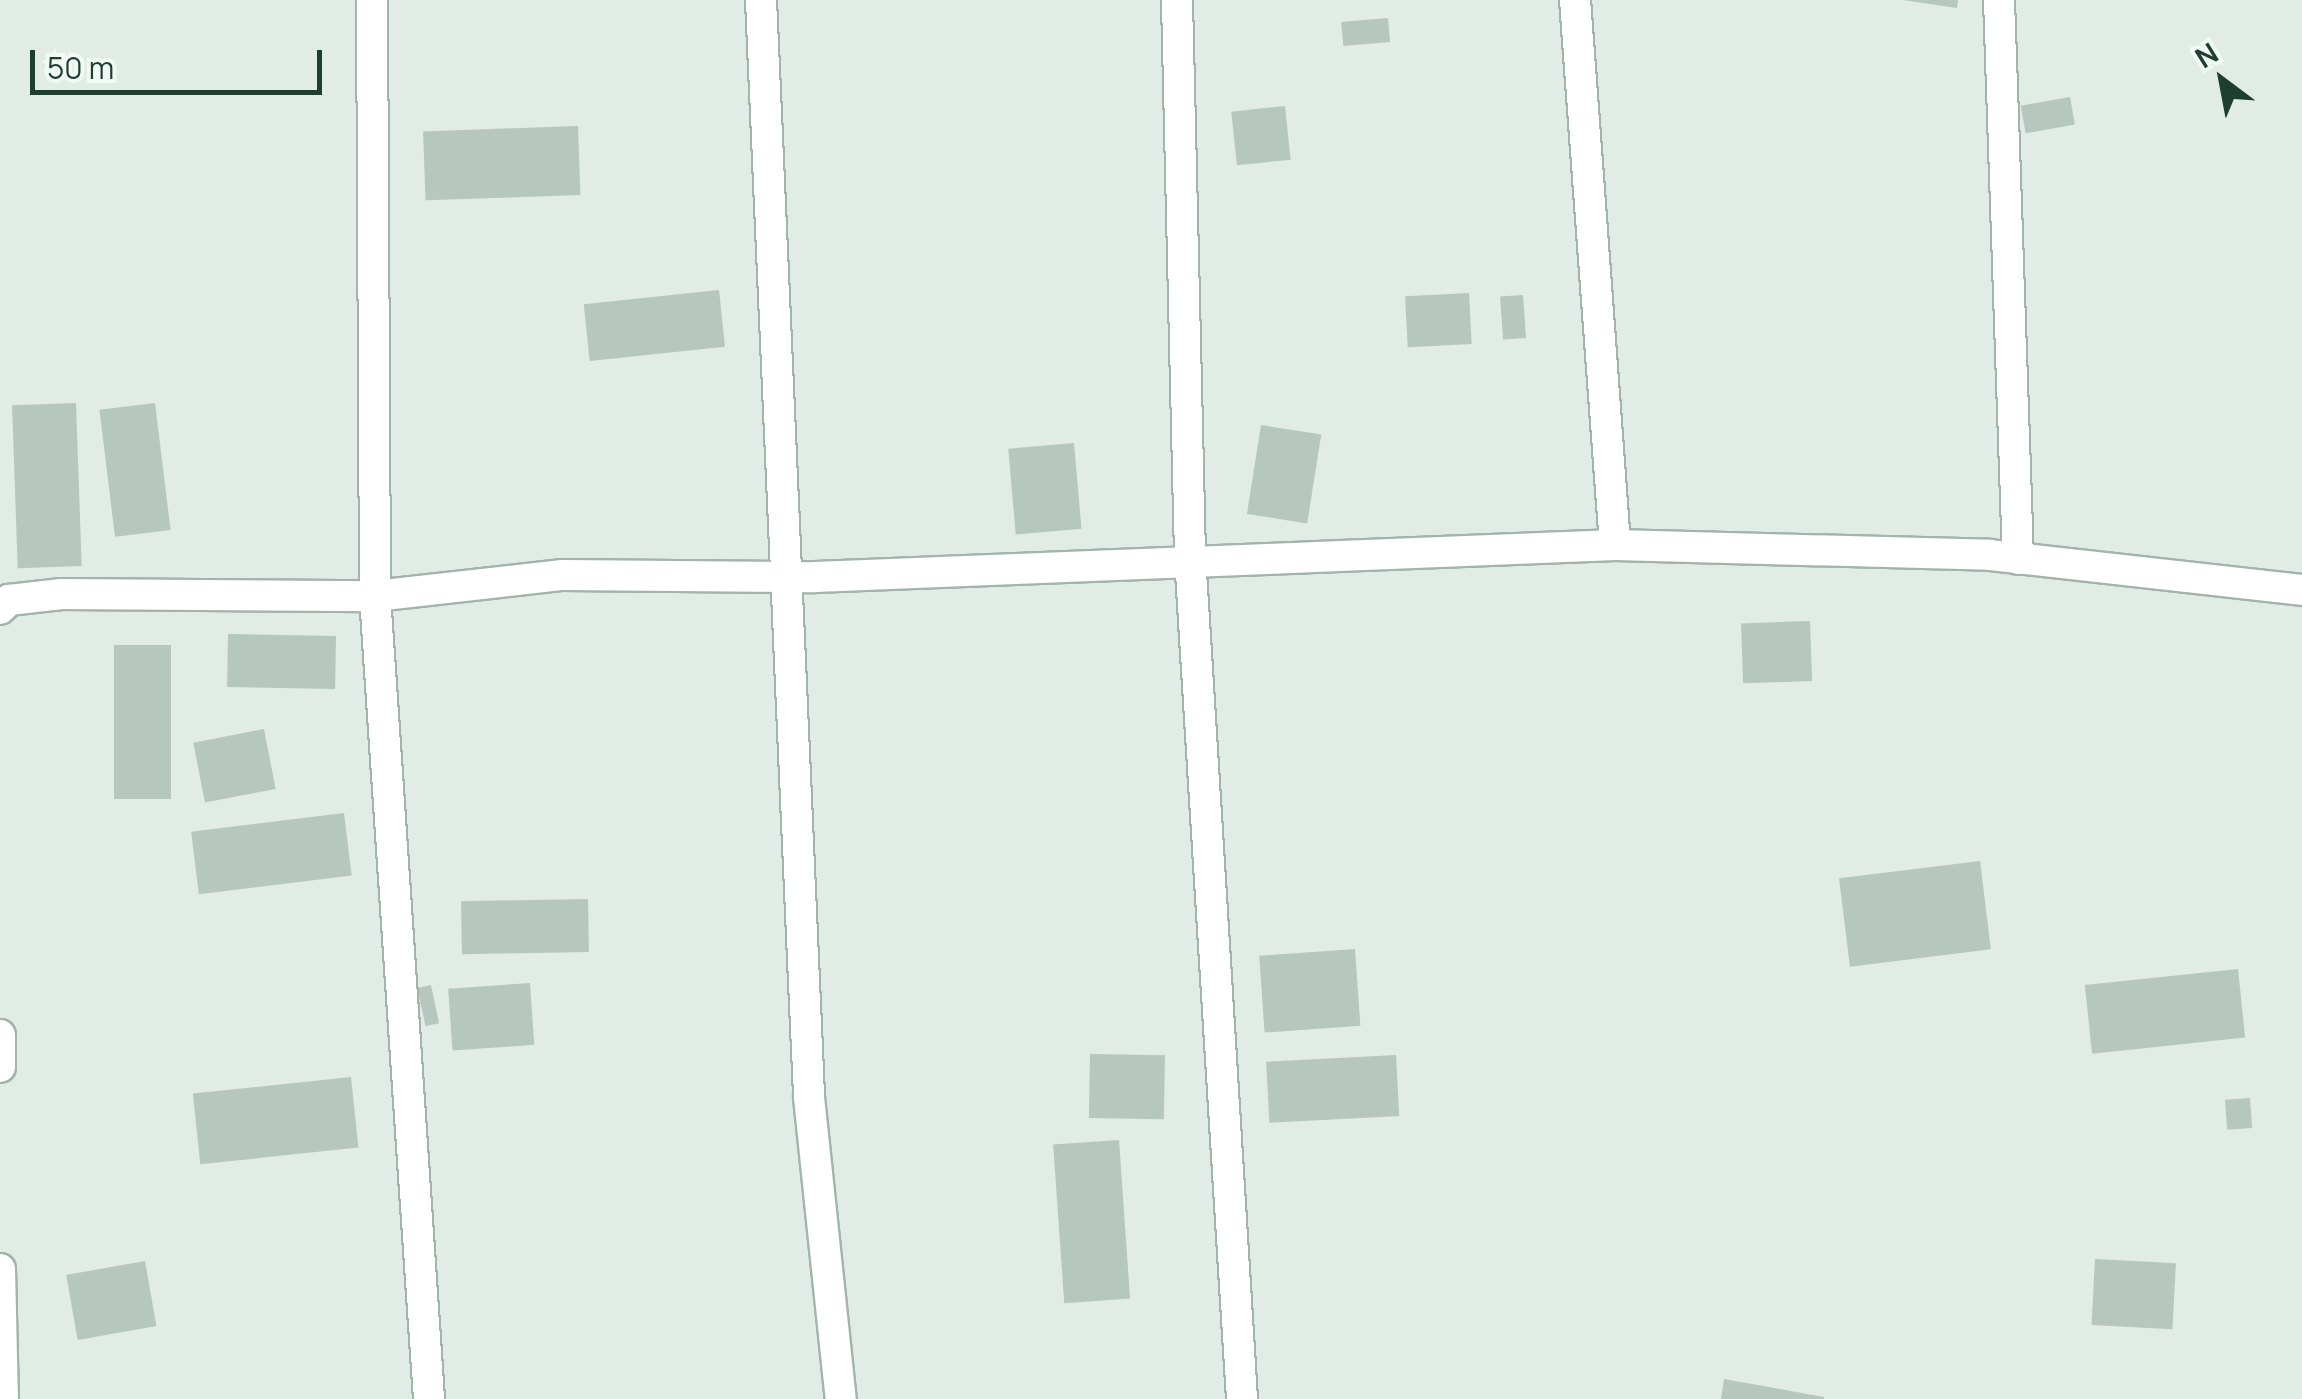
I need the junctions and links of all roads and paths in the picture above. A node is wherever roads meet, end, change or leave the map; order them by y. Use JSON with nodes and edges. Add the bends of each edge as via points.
{"nodes":[{"id":1,"x":372,"y":0,"type":"edge"},
{"id":2,"x":760,"y":0,"type":"edge"},
{"id":3,"x":1177,"y":0,"type":"edge"},
{"id":4,"x":1574,"y":0,"type":"edge"},
{"id":5,"x":1999,"y":0,"type":"edge"},
{"id":6,"x":1615,"y":545,"type":"junction"},
{"id":7,"x":1190,"y":556,"type":"junction"},
{"id":8,"x":2018,"y":559,"type":"junction"},
{"id":9,"x":782,"y":577,"type":"junction"},
{"id":10,"x":2302,"y":590,"type":"edge"},
{"id":11,"x":375,"y":596,"type":"junction"},
{"id":12,"x":0,"y":609,"type":"edge"},
{"id":13,"x":0,"y":1035,"type":"edge"},
{"id":14,"x":0,"y":1067,"type":"edge"},
{"id":15,"x":0,"y":1270,"type":"edge"},
{"id":16,"x":3,"y":1399,"type":"edge"},
{"id":17,"x":430,"y":1399,"type":"edge"},
{"id":18,"x":841,"y":1399,"type":"edge"},
{"id":19,"x":1242,"y":1399,"type":"edge"}],
"edges":[{"from":1,"to":11,"type":"street"},
{"from":2,"to":9,"type":"street"},
{"from":3,"to":7,"type":"street"},
{"from":4,"to":6,"type":"street"},
{"from":5,"to":8,"type":"street"},
{"from":6,"to":7,"type":"street"},
{"from":6,"to":8,"type":"street"},
{"from":7,"to":9,"type":"street"},
{"from":7,"to":19,"type":"street"},
{"from":8,"to":10,"type":"street"},
{"from":9,"to":11,"type":"street","via":[[562,575]]},
{"from":9,"to":18,"type":"street","via":[[809,1097]]},
{"from":11,"to":12,"type":"street","via":[[62,594],[8,600]]},
{"from":11,"to":17,"type":"street"},
{"from":13,"to":14,"type":"street"},
{"from":15,"to":16,"type":"street"}]}
